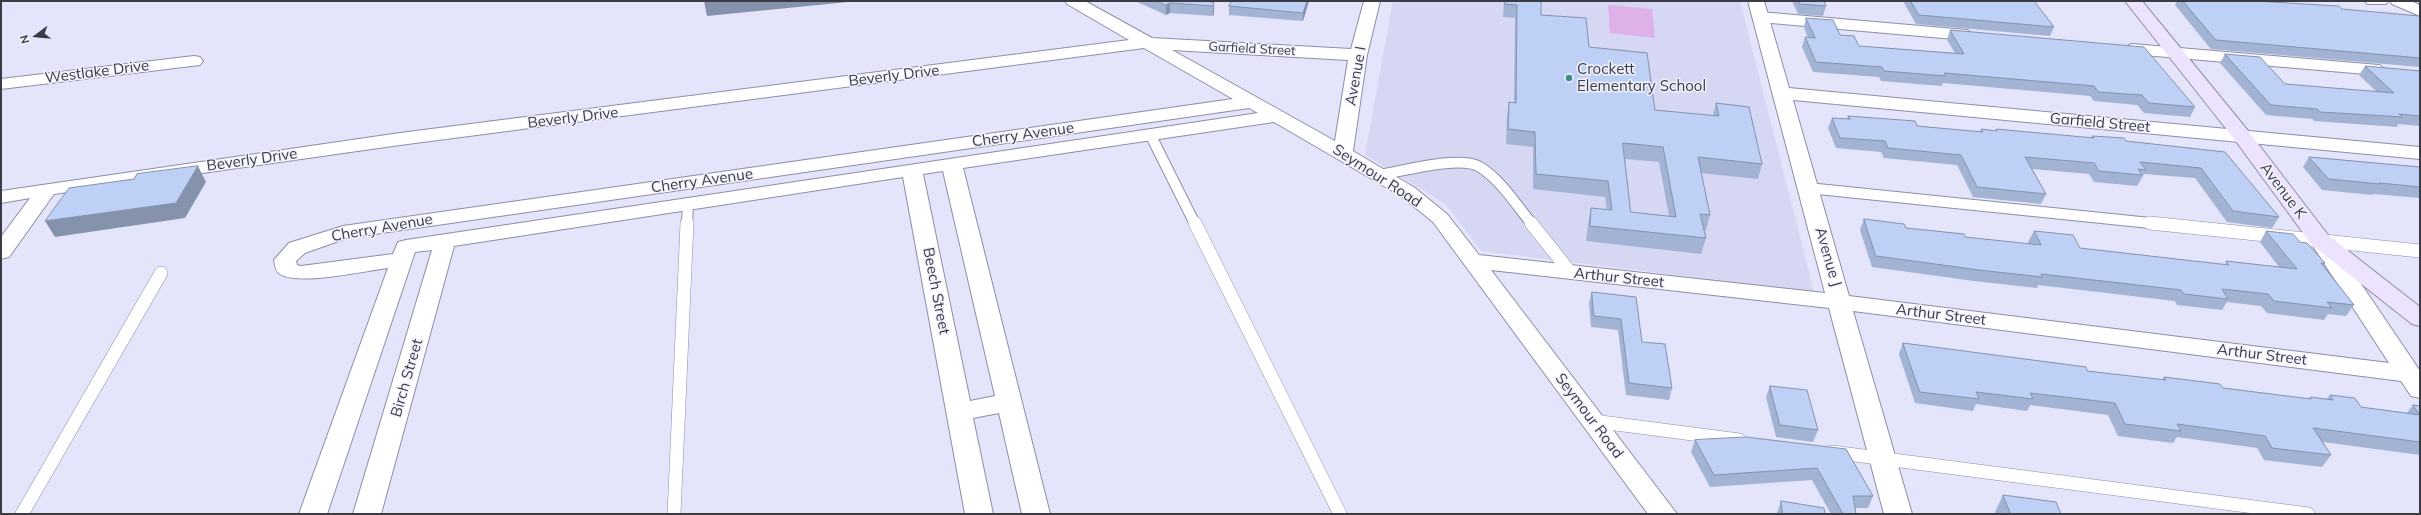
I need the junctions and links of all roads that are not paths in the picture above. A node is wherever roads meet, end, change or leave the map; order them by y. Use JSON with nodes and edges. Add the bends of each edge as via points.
{"nodes":[{"id":1,"x":1073,"y":1,"type":"edge"},
{"id":2,"x":1372,"y":1,"type":"edge"},
{"id":3,"x":2133,"y":1,"type":"edge"},
{"id":4,"x":2373,"y":1,"type":"edge"},
{"id":5,"x":2380,"y":1,"type":"edge"},
{"id":6,"x":2398,"y":1,"type":"edge"},
{"id":7,"x":1758,"y":9,"type":"edge"},
{"id":8,"x":2420,"y":11,"type":"edge"},
{"id":9,"x":1979,"y":36,"type":"edge"},
{"id":10,"x":1145,"y":43,"type":"junction"},
{"id":11,"x":2120,"y":48,"type":"edge"},
{"id":12,"x":2175,"y":53,"type":"junction"},
{"id":13,"x":1358,"y":55,"type":"junction"},
{"id":14,"x":194,"y":61,"type":"dead end"},
{"id":15,"x":2388,"y":71,"type":"edge"},
{"id":16,"x":1,"y":84,"type":"edge"},
{"id":17,"x":1781,"y":93,"type":"junction"},
{"id":18,"x":1251,"y":102,"type":"junction"},
{"id":19,"x":1277,"y":116,"type":"junction"},
{"id":20,"x":1151,"y":136,"type":"junction"},
{"id":21,"x":2242,"y":136,"type":"junction"},
{"id":22,"x":1343,"y":153,"type":"junction"},
{"id":23,"x":2420,"y":153,"type":"edge"},
{"id":24,"x":952,"y":165,"type":"junction"},
{"id":25,"x":912,"y":170,"type":"junction"},
{"id":26,"x":1380,"y":175,"type":"junction"},
{"id":27,"x":46,"y":188,"type":"junction"},
{"id":28,"x":1808,"y":188,"type":"junction"},
{"id":29,"x":1,"y":198,"type":"edge"},
{"id":30,"x":688,"y":203,"type":"junction"},
{"id":31,"x":2320,"y":240,"type":"junction"},
{"id":32,"x":446,"y":241,"type":"junction"},
{"id":33,"x":2420,"y":251,"type":"edge"},
{"id":34,"x":1,"y":252,"type":"edge"},
{"id":35,"x":404,"y":253,"type":"junction"},
{"id":36,"x":1474,"y":261,"type":"junction"},
{"id":37,"x":1570,"y":272,"type":"junction"},
{"id":38,"x":161,"y":273,"type":"dead end"},
{"id":39,"x":1841,"y":302,"type":"junction"},
{"id":40,"x":2420,"y":319,"type":"edge"},
{"id":41,"x":2413,"y":381,"type":"edge"},
{"id":42,"x":1008,"y":402,"type":"junction"},
{"id":43,"x":959,"y":412,"type":"junction"},
{"id":44,"x":1593,"y":421,"type":"junction"},
{"id":45,"x":1750,"y":441,"type":"edge"},
{"id":46,"x":1820,"y":451,"type":"edge"},
{"id":47,"x":1883,"y":459,"type":"junction"},
{"id":48,"x":22,"y":514,"type":"edge"},
{"id":49,"x":313,"y":514,"type":"edge"},
{"id":50,"x":367,"y":514,"type":"edge"},
{"id":51,"x":674,"y":514,"type":"edge"},
{"id":52,"x":979,"y":514,"type":"edge"},
{"id":53,"x":1036,"y":514,"type":"edge"},
{"id":54,"x":1340,"y":514,"type":"edge"},
{"id":55,"x":1663,"y":514,"type":"edge"},
{"id":56,"x":1898,"y":514,"type":"edge"},
{"id":57,"x":2308,"y":514,"type":"edge"}],
"edges":[{"from":1,"to":10,"type":"street","name":"Seymour Road"},
{"from":2,"to":13,"type":"street","name":"Avenue I"},
{"from":3,"to":12,"type":"street","name":"Avenue K"},
{"from":4,"to":5,"type":"street"},
{"from":6,"to":8,"type":"street"},
{"from":7,"to":9,"type":"lane"},
{"from":7,"to":17,"type":"street","name":"Avenue J"},
{"from":10,"to":13,"type":"street","name":"Garfield Street"},
{"from":10,"to":18,"type":"street","name":"Seymour Road"},
{"from":10,"to":27,"type":"street","name":"Beverly Drive","via":[[400,139]]},
{"from":11,"to":12,"type":"lane"},
{"from":12,"to":15,"type":"lane"},
{"from":12,"to":21,"type":"street","name":"Avenue K"},
{"from":13,"to":22,"type":"street","name":"Avenue I"},
{"from":14,"to":16,"type":"street","name":"Westlake Drive"},
{"from":17,"to":21,"type":"street","name":"Garfield Street"},
{"from":17,"to":28,"type":"street","name":"Avenue J"},
{"from":18,"to":19,"type":"street","name":"Seymour Road"},
{"from":18,"to":35,"type":"street","name":"Cherry Avenue","via":[[343,232],[297,248],[285,260],[287,269],[300,273]]},
{"from":19,"to":20,"type":"street","name":"Cherry Avenue"},
{"from":19,"to":22,"type":"street","name":"Seymour Road"},
{"from":20,"to":24,"type":"street","name":"Cherry Avenue"},
{"from":20,"to":54,"type":"lane"},
{"from":21,"to":23,"type":"street","name":"Garfield Street"},
{"from":21,"to":31,"type":"street","name":"Avenue K"},
{"from":22,"to":26,"type":"street","name":"Seymour Road"},
{"from":24,"to":25,"type":"street","name":"Cherry Avenue"},
{"from":24,"to":42,"type":"street"},
{"from":25,"to":30,"type":"street","name":"Cherry Avenue"},
{"from":25,"to":43,"type":"street","name":"Beech Street"},
{"from":26,"to":36,"type":"street","name":"Seymour Road","via":[[1408,192],[1440,218]]},
{"from":26,"to":37,"type":"lane","via":[[1461,162],[1479,166],[1496,179]]},
{"from":27,"to":29,"type":"street","name":"Beverly Drive"},
{"from":27,"to":34,"type":"street"},
{"from":28,"to":31,"type":"lane"},
{"from":28,"to":39,"type":"street","name":"Avenue J"},
{"from":30,"to":32,"type":"street","name":"Cherry Avenue"},
{"from":30,"to":51,"type":"lane"},
{"from":31,"to":33,"type":"lane"},
{"from":31,"to":40,"type":"street"},
{"from":31,"to":41,"type":"street","name":"Avenue K"},
{"from":32,"to":35,"type":"street","name":"Cherry Avenue"},
{"from":32,"to":50,"type":"street","name":"Birch Street"},
{"from":35,"to":49,"type":"street"},
{"from":36,"to":37,"type":"street","name":"Arthur Street"},
{"from":36,"to":44,"type":"street","name":"Seymour Road"},
{"from":37,"to":39,"type":"street","name":"Arthur Street"},
{"from":38,"to":48,"type":"lane"},
{"from":39,"to":41,"type":"street","name":"Arthur Street"},
{"from":39,"to":47,"type":"street","name":"Avenue J"},
{"from":42,"to":43,"type":"street"},
{"from":42,"to":53,"type":"street"},
{"from":43,"to":52,"type":"street","name":"Beech Street"},
{"from":44,"to":45,"type":"lane"},
{"from":44,"to":55,"type":"street","name":"Seymour Road"},
{"from":46,"to":47,"type":"lane"},
{"from":47,"to":56,"type":"street","name":"Avenue J"},
{"from":47,"to":57,"type":"lane"}]}
